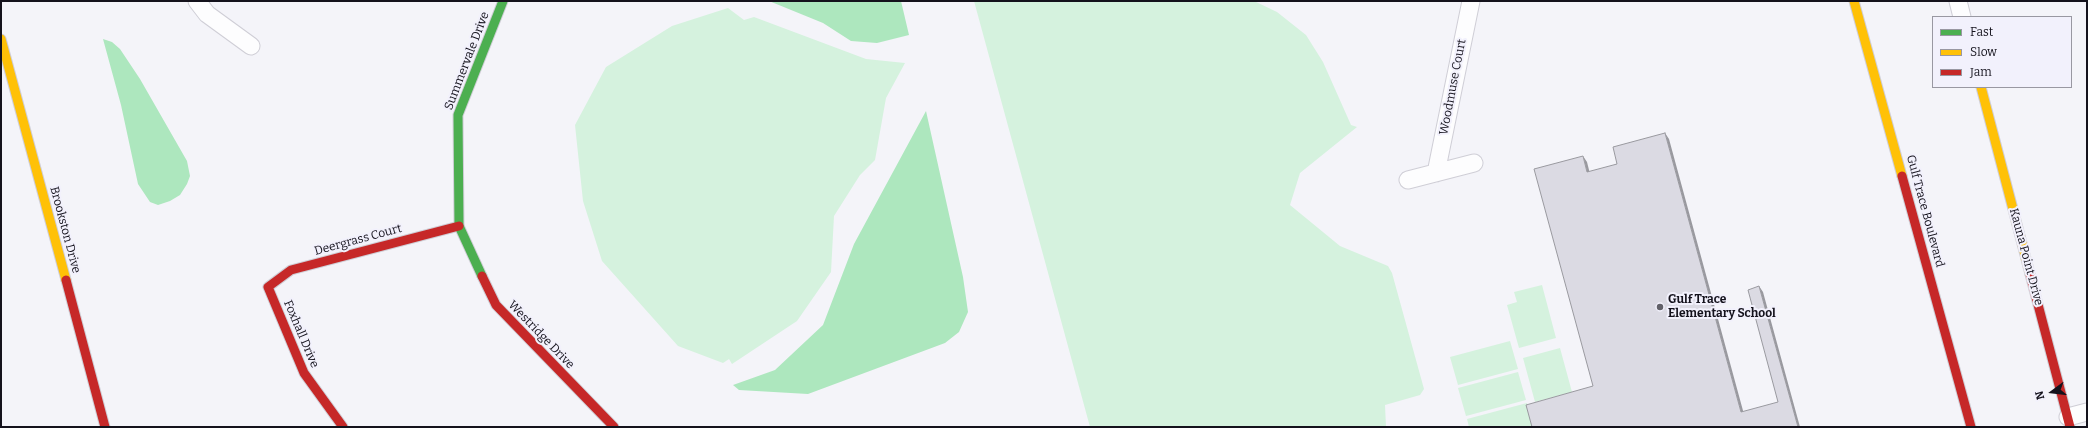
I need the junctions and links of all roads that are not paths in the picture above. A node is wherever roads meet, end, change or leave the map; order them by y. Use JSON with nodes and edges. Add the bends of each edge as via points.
{"nodes":[{"id":1,"x":197,"y":1,"type":"edge"},
{"id":2,"x":503,"y":1,"type":"edge"},
{"id":3,"x":1471,"y":1,"type":"edge"},
{"id":4,"x":1854,"y":1,"type":"edge"},
{"id":5,"x":1958,"y":1,"type":"edge"},
{"id":6,"x":1962,"y":16,"type":"edge"},
{"id":7,"x":1,"y":39,"type":"edge"},
{"id":8,"x":251,"y":46,"type":"dead end"},
{"id":9,"x":1981,"y":88,"type":"edge"},
{"id":10,"x":1474,"y":163,"type":"dead end"},
{"id":11,"x":1436,"y":173,"type":"junction"},
{"id":12,"x":1408,"y":180,"type":"dead end"},
{"id":13,"x":458,"y":226,"type":"junction"},
{"id":14,"x":268,"y":287,"type":"joint"},
{"id":15,"x":2087,"y":412,"type":"edge"},
{"id":16,"x":2069,"y":422,"type":"edge"},
{"id":17,"x":105,"y":427,"type":"edge"},
{"id":18,"x":343,"y":427,"type":"edge"},
{"id":19,"x":614,"y":427,"type":"edge"},
{"id":20,"x":1971,"y":427,"type":"edge"}],
"edges":[{"from":1,"to":8,"type":"street","via":[[207,14]]},
{"from":2,"to":13,"type":"street","name":"Summervale Drive","via":[[458,115]]},
{"from":3,"to":11,"type":"street","name":"Woodmuse Court"},
{"from":4,"to":20,"type":"street","name":"Gulf Trace Boulevard"},
{"from":5,"to":6,"type":"street"},
{"from":7,"to":17,"type":"street","name":"Brookston Drive"},
{"from":9,"to":16,"type":"street","name":"Kauna Point Drive"},
{"from":10,"to":11,"type":"street"},
{"from":11,"to":12,"type":"street"},
{"from":13,"to":14,"type":"street","name":"Deergrass Court","via":[[291,270]]},
{"from":13,"to":19,"type":"street","name":"Westridge Drive","via":[[496,305]]},
{"from":14,"to":18,"type":"street","name":"Foxhall Drive","via":[[304,373]]},
{"from":15,"to":16,"type":"street"}]}
